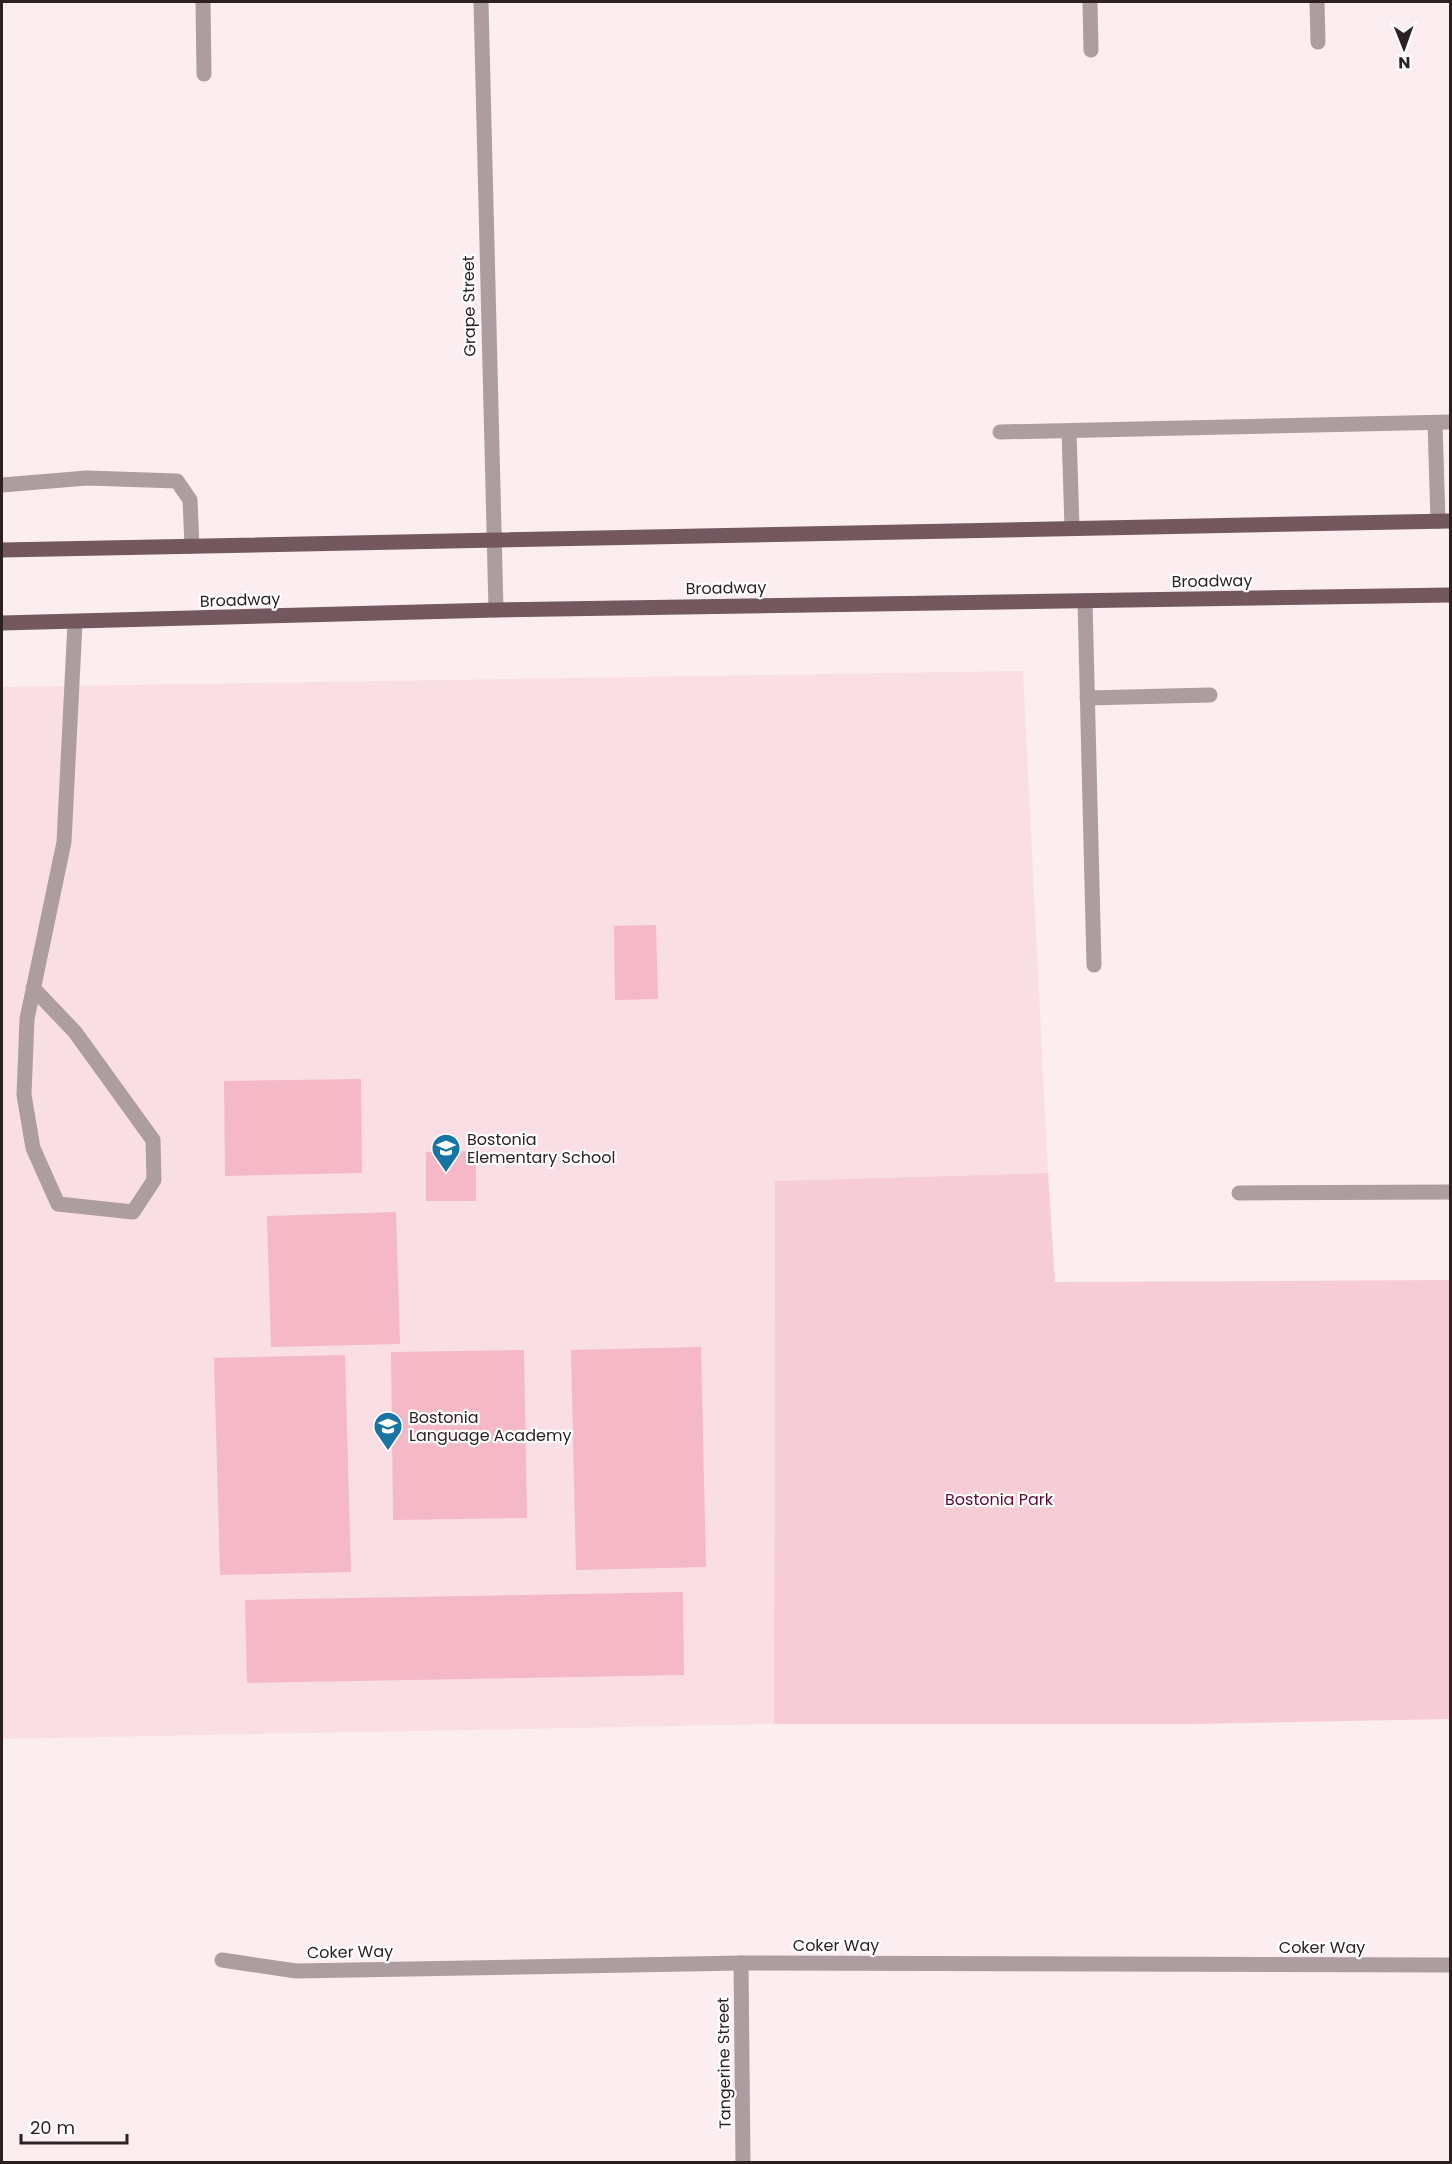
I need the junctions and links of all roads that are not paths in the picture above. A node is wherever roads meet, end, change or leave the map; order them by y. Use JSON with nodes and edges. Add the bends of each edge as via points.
{"nodes":[{"id":1,"x":204,"y":2,"type":"edge"},
{"id":2,"x":481,"y":2,"type":"edge"},
{"id":3,"x":1090,"y":2,"type":"edge"},
{"id":4,"x":1317,"y":2,"type":"edge"},
{"id":5,"x":1318,"y":42,"type":"dead end"},
{"id":6,"x":1091,"y":50,"type":"dead end"},
{"id":7,"x":204,"y":74,"type":"dead end"},
{"id":8,"x":1443,"y":422,"type":"edge"},
{"id":9,"x":1069,"y":431,"type":"junction"},
{"id":10,"x":1000,"y":432,"type":"dead end"},
{"id":11,"x":2,"y":485,"type":"edge"},
{"id":12,"x":1444,"y":521,"type":"edge"},
{"id":13,"x":1072,"y":528,"type":"junction"},
{"id":14,"x":493,"y":539,"type":"junction"},
{"id":15,"x":192,"y":546,"type":"junction"},
{"id":16,"x":2,"y":550,"type":"edge"},
{"id":17,"x":1450,"y":596,"type":"edge"},
{"id":18,"x":1085,"y":601,"type":"junction"},
{"id":19,"x":496,"y":610,"type":"junction"},
{"id":20,"x":2,"y":623,"type":"edge"},
{"id":21,"x":75,"y":623,"type":"junction"},
{"id":22,"x":1210,"y":695,"type":"dead end"},
{"id":23,"x":1087,"y":698,"type":"junction"},
{"id":24,"x":1094,"y":965,"type":"dead end"},
{"id":25,"x":33,"y":988,"type":"junction"},
{"id":26,"x":1450,"y":1192,"type":"edge"},
{"id":27,"x":1239,"y":1193,"type":"dead end"},
{"id":28,"x":222,"y":1960,"type":"dead end"},
{"id":29,"x":741,"y":1963,"type":"junction"},
{"id":30,"x":1450,"y":1965,"type":"edge"},
{"id":31,"x":743,"y":2163,"type":"edge"}],
"edges":[{"from":1,"to":7,"type":"street"},
{"from":2,"to":14,"type":"street","name":"Grape Street"},
{"from":3,"to":6,"type":"street"},
{"from":4,"to":5,"type":"street"},
{"from":8,"to":9,"type":"street"},
{"from":8,"to":12,"type":"street"},
{"from":9,"to":10,"type":"street"},
{"from":9,"to":13,"type":"street"},
{"from":11,"to":15,"type":"street","via":[[87,478],[177,480],[190,500]]},
{"from":12,"to":13,"type":"main road"},
{"from":13,"to":14,"type":"main road"},
{"from":14,"to":15,"type":"main road"},
{"from":14,"to":19,"type":"street","name":"Grape Street"},
{"from":15,"to":16,"type":"main road"},
{"from":17,"to":18,"type":"main road","name":"Broadway"},
{"from":18,"to":19,"type":"main road","name":"Broadway"},
{"from":18,"to":23,"type":"street"},
{"from":19,"to":21,"type":"main road","name":"Broadway"},
{"from":20,"to":21,"type":"main road","name":"Broadway"},
{"from":21,"to":25,"type":"street","via":[[64,842]]},
{"from":22,"to":23,"type":"street"},
{"from":23,"to":24,"type":"street"},
{"from":25,"to":25,"type":"street","via":[[27,1019],[24,1095],[37,1158],[58,1204],[133,1212],[154,1180],[153,1140],[82,1041]]},
{"from":26,"to":27,"type":"street"},
{"from":28,"to":29,"type":"street","name":"Coker Way","via":[[296,1971]]},
{"from":29,"to":30,"type":"street","name":"Coker Way"},
{"from":29,"to":31,"type":"street","name":"Tangerine Street"}]}
